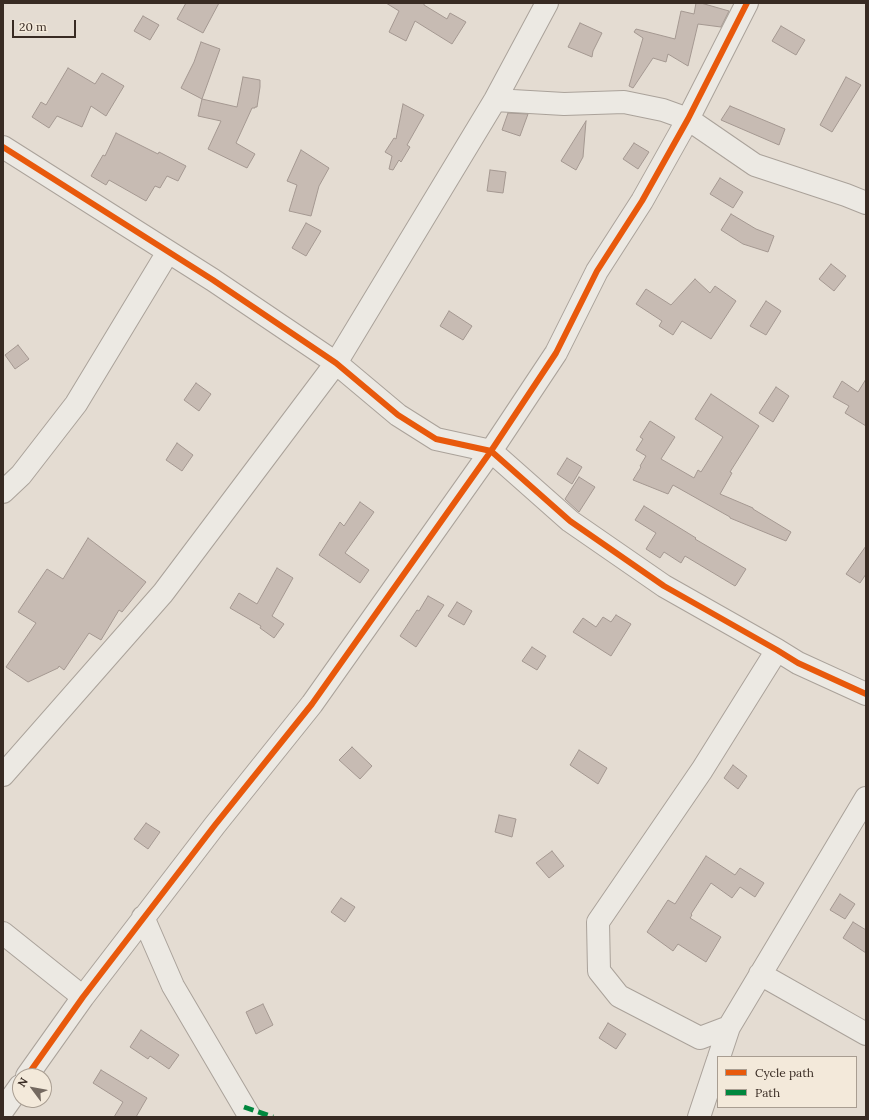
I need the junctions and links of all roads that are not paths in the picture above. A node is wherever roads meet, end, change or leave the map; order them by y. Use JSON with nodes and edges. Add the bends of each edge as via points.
{"nodes":[{"id":1,"x":547,"y":3,"type":"edge"},
{"id":2,"x":747,"y":3,"type":"edge"},
{"id":3,"x":495,"y":100,"type":"junction"},
{"id":4,"x":688,"y":119,"type":"junction"},
{"id":5,"x":3,"y":147,"type":"edge"},
{"id":6,"x":866,"y":203,"type":"edge"},
{"id":7,"x":168,"y":252,"type":"junction"},
{"id":8,"x":336,"y":363,"type":"junction"},
{"id":9,"x":491,"y":451,"type":"junction"},
{"id":10,"x":3,"y":492,"type":"edge"},
{"id":11,"x":777,"y":650,"type":"junction"},
{"id":12,"x":866,"y":694,"type":"edge"},
{"id":13,"x":3,"y":775,"type":"edge"},
{"id":14,"x":866,"y":798,"type":"edge"},
{"id":15,"x":143,"y":918,"type":"junction"},
{"id":16,"x":3,"y":933,"type":"edge"},
{"id":17,"x":760,"y":974,"type":"junction"},
{"id":18,"x":83,"y":997,"type":"junction"},
{"id":19,"x":729,"y":1027,"type":"junction"},
{"id":20,"x":866,"y":1034,"type":"edge"},
{"id":21,"x":719,"y":1056,"type":"edge"},
{"id":22,"x":717,"y":1061,"type":"edge"},
{"id":23,"x":33,"y":1068,"type":"edge"},
{"id":24,"x":12,"y":1097,"type":"edge"},
{"id":25,"x":3,"y":1110,"type":"edge"},
{"id":26,"x":250,"y":1117,"type":"edge"},
{"id":27,"x":699,"y":1117,"type":"edge"}],
"edges":[{"from":1,"to":3,"type":"street"},
{"from":2,"to":4,"type":"street"},
{"from":3,"to":4,"type":"street","via":[[564,104],[624,102],[662,110]]},
{"from":3,"to":8,"type":"street"},
{"from":4,"to":6,"type":"street","via":[[754,165],[846,194]]},
{"from":4,"to":9,"type":"street","via":[[642,201],[596,271],[556,353]]},
{"from":5,"to":7,"type":"street"},
{"from":7,"to":8,"type":"street"},
{"from":7,"to":10,"type":"street","via":[[76,404],[21,475]]},
{"from":8,"to":9,"type":"street","via":[[398,416],[436,439]]},
{"from":8,"to":13,"type":"street","via":[[163,593]]},
{"from":9,"to":11,"type":"street","via":[[570,521],[664,586]]},
{"from":9,"to":15,"type":"street","via":[[312,704]]},
{"from":11,"to":12,"type":"street","via":[[798,663]]},
{"from":11,"to":19,"type":"street","via":[[702,770],[598,922],[599,971],[619,996],[700,1038]]},
{"from":14,"to":17,"type":"street"},
{"from":15,"to":18,"type":"street"},
{"from":15,"to":26,"type":"street","via":[[173,986]]},
{"from":16,"to":18,"type":"street"},
{"from":17,"to":19,"type":"street"},
{"from":17,"to":20,"type":"street"},
{"from":18,"to":23,"type":"street"},
{"from":19,"to":21,"type":"street"},
{"from":22,"to":27,"type":"street"},
{"from":24,"to":25,"type":"street"}]}
